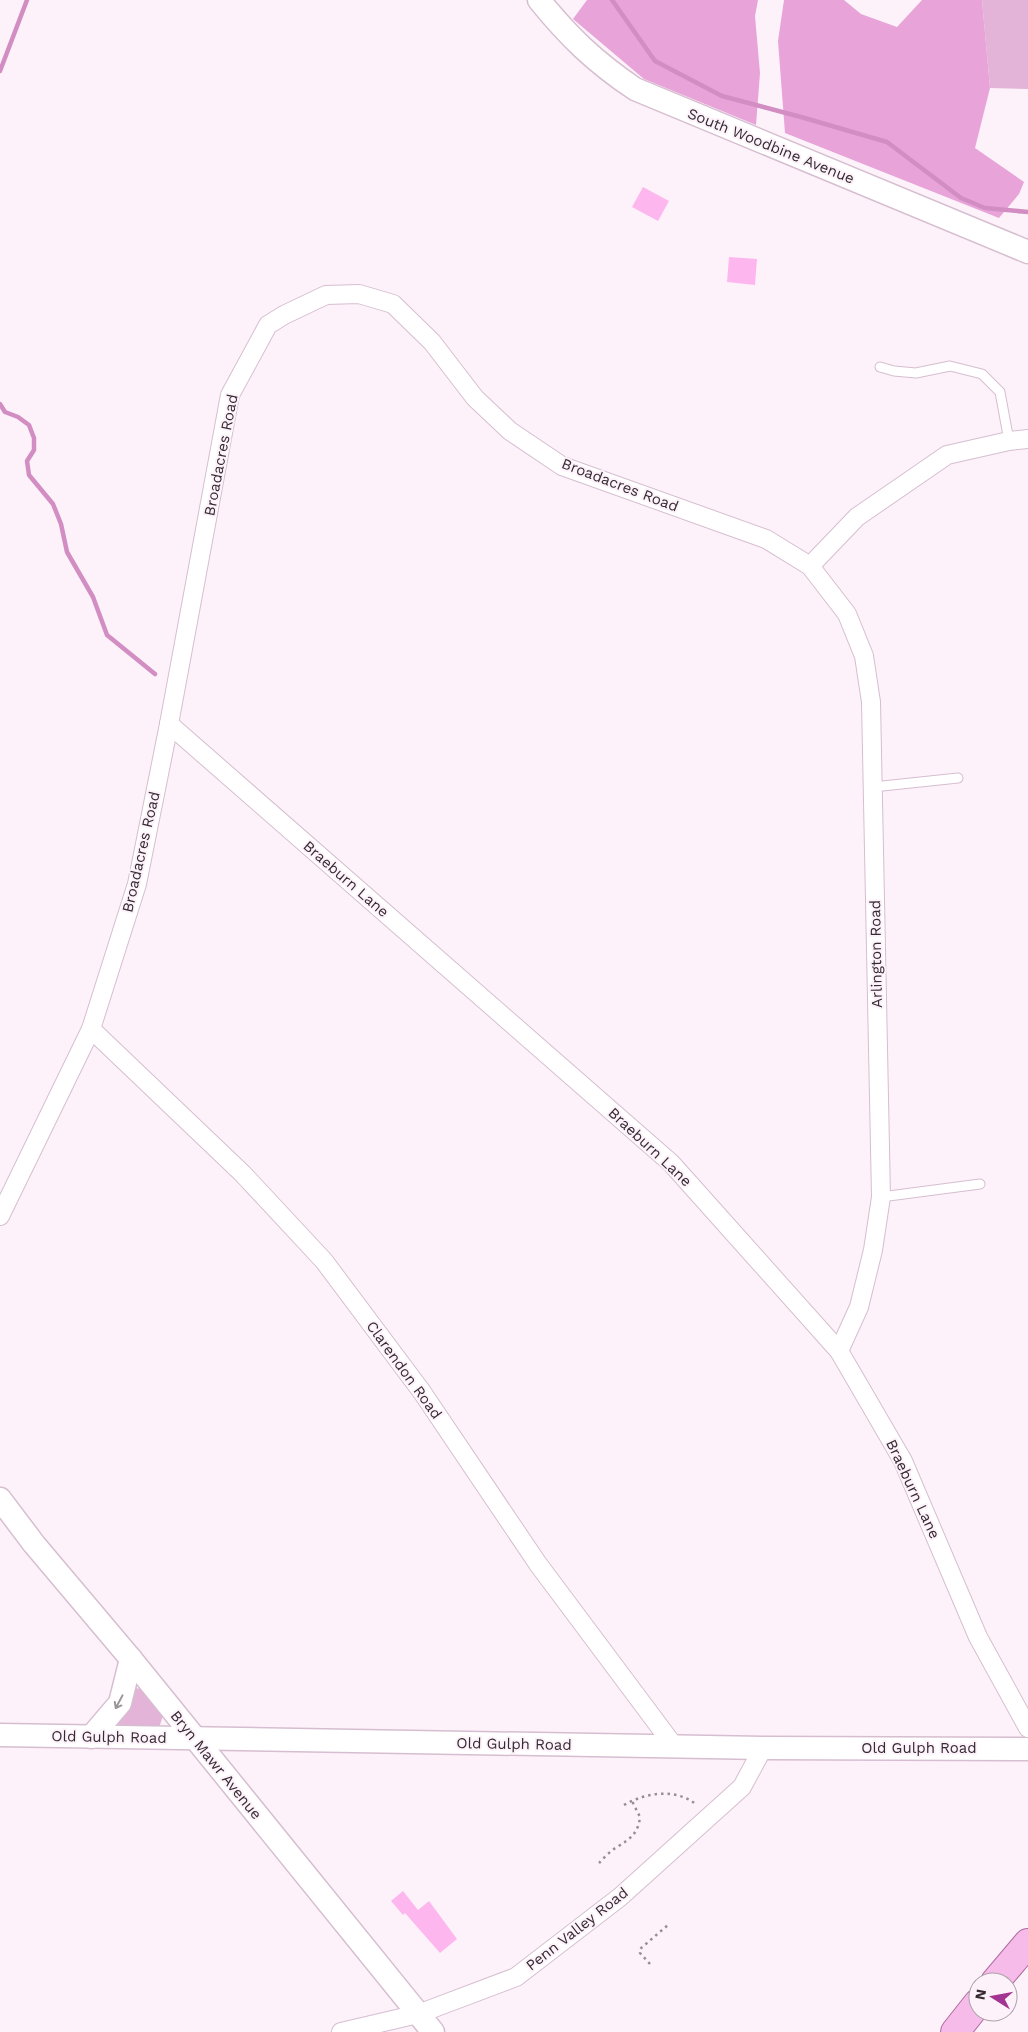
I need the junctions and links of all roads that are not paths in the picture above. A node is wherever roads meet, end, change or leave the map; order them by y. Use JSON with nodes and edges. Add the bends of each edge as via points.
{"nodes":[{"id":1,"x":539,"y":0,"type":"edge"},
{"id":2,"x":1028,"y":252,"type":"edge"},
{"id":3,"x":880,"y":367,"type":"dead end"},
{"id":4,"x":1028,"y":439,"type":"edge"},
{"id":5,"x":1009,"y":441,"type":"junction"},
{"id":6,"x":810,"y":566,"type":"junction"},
{"id":7,"x":169,"y":724,"type":"junction"},
{"id":8,"x":958,"y":778,"type":"dead end"},
{"id":9,"x":873,"y":787,"type":"junction"},
{"id":10,"x":91,"y":1029,"type":"junction"},
{"id":11,"x":980,"y":1184,"type":"dead end"},
{"id":12,"x":881,"y":1197,"type":"junction"},
{"id":13,"x":0,"y":1216,"type":"edge"},
{"id":14,"x":839,"y":1351,"type":"junction"},
{"id":15,"x":0,"y":1499,"type":"edge"},
{"id":16,"x":131,"y":1659,"type":"junction"},
{"id":17,"x":1028,"y":1728,"type":"edge"},
{"id":18,"x":0,"y":1736,"type":"edge"},
{"id":19,"x":91,"y":1737,"type":"junction"},
{"id":20,"x":194,"y":1739,"type":"junction"},
{"id":21,"x":674,"y":1746,"type":"junction"},
{"id":22,"x":763,"y":1748,"type":"junction"},
{"id":23,"x":1028,"y":1749,"type":"edge"},
{"id":24,"x":1028,"y":1943,"type":"edge"},
{"id":25,"x":1003,"y":1972,"type":"edge"},
{"id":26,"x":418,"y":2014,"type":"junction"},
{"id":27,"x":968,"y":2015,"type":"edge"},
{"id":28,"x":341,"y":2032,"type":"edge"},
{"id":29,"x":433,"y":2032,"type":"edge"},
{"id":30,"x":954,"y":2032,"type":"edge"}],
"edges":[{"from":1,"to":2,"type":"street","name":"South Woodbine Avenue","via":[[585,52],[634,89]]},
{"from":3,"to":5,"type":"lane","via":[[916,373],[950,366],[982,374],[1000,392]]},
{"from":4,"to":5,"type":"street"},
{"from":5,"to":6,"type":"street","via":[[947,455],[856,517]]},
{"from":6,"to":7,"type":"street","name":"Broadacres Road","via":[[766,539],[562,466],[503,425],[475,398],[432,342],[393,304],[359,294],[326,295],[268,325],[230,395]]},
{"from":6,"to":9,"type":"street","name":"Arlington Road","via":[[847,614],[864,656],[871,702]]},
{"from":7,"to":10,"type":"street","name":"Broadacres Road","via":[[136,884]]},
{"from":7,"to":14,"type":"street","name":"Braeburn Lane","via":[[671,1163]]},
{"from":8,"to":9,"type":"lane"},
{"from":9,"to":12,"type":"street","name":"Arlington Road"},
{"from":10,"to":13,"type":"street","name":"Broadacres Road"},
{"from":10,"to":21,"type":"street","name":"Clarendon Road","via":[[243,1174],[324,1261],[422,1392],[538,1564]]},
{"from":11,"to":12,"type":"lane"},
{"from":12,"to":14,"type":"street","name":"Arlington Road","via":[[873,1250],[858,1307]]},
{"from":14,"to":17,"type":"street","name":"Braeburn Lane","via":[[903,1461],[978,1637]]},
{"from":15,"to":16,"type":"street","name":"Bryn Mawr Avenue"},
{"from":16,"to":19,"type":"street","one_way":true,"via":[[120,1703]]},
{"from":16,"to":20,"type":"street","name":"Bryn Mawr Avenue"},
{"from":18,"to":19,"type":"street","name":"Old Gulph Road"},
{"from":19,"to":20,"type":"street","name":"Old Gulph Road"},
{"from":20,"to":21,"type":"street","name":"Old Gulph Road"},
{"from":20,"to":26,"type":"street","name":"Bryn Mawr Avenue"},
{"from":21,"to":22,"type":"street","name":"Old Gulph Road"},
{"from":22,"to":23,"type":"street","name":"Old Gulph Road"},
{"from":22,"to":26,"type":"street","name":"Penn Valley Road","via":[[742,1788],[620,1897],[516,1977]]},
{"from":24,"to":25,"type":"main road"},
{"from":26,"to":28,"type":"street","name":"Penn Valley Road"},
{"from":26,"to":29,"type":"street","name":"Bryn Mawr Avenue"},
{"from":27,"to":30,"type":"main road"}]}
